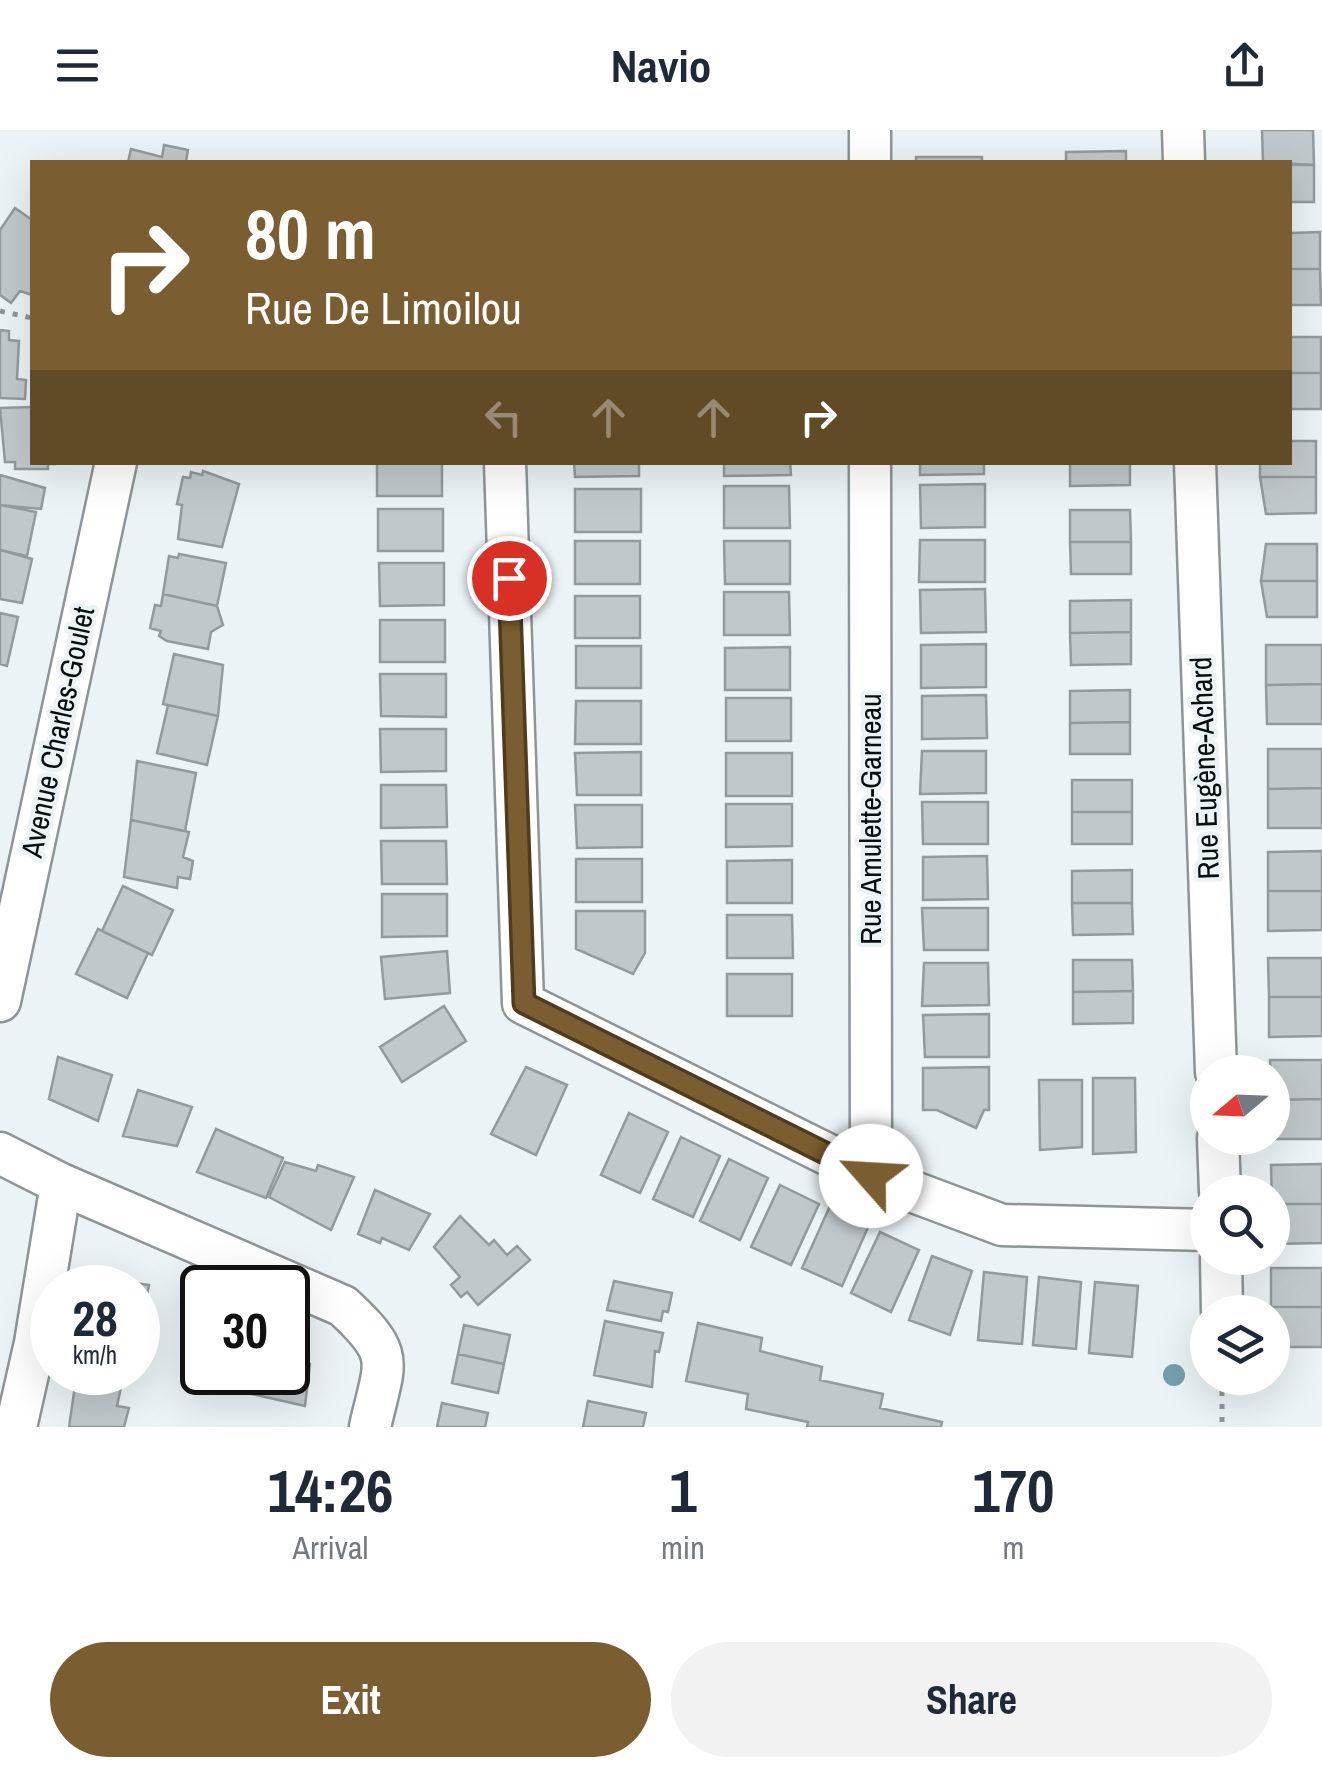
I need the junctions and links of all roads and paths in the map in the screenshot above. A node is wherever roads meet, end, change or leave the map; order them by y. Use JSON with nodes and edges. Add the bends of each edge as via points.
{"nodes":[{"id":1,"x":870,"y":130,"type":"edge"},
{"id":2,"x":1183,"y":130,"type":"edge"},
{"id":3,"x":870,"y":160,"type":"edge"},
{"id":4,"x":1184,"y":160,"type":"edge"},
{"id":5,"x":0,"y":311,"type":"edge"},
{"id":6,"x":30,"y":318,"type":"edge"},
{"id":7,"x":115,"y":465,"type":"edge"},
{"id":8,"x":505,"y":465,"type":"edge"},
{"id":9,"x":870,"y":465,"type":"edge"},
{"id":10,"x":1195,"y":465,"type":"edge"},
{"id":11,"x":0,"y":1001,"type":"edge"},
{"id":12,"x":1215,"y":1055,"type":"edge"},
{"id":13,"x":0,"y":1153,"type":"edge"},
{"id":14,"x":871,"y":1176,"type":"junction"},
{"id":15,"x":62,"y":1184,"type":"junction"},
{"id":16,"x":1190,"y":1230,"type":"edge"},
{"id":17,"x":1222,"y":1395,"type":"edge"},
{"id":18,"x":16,"y":1427,"type":"edge"},
{"id":19,"x":370,"y":1427,"type":"edge"},
{"id":20,"x":1222,"y":1427,"type":"edge"}],
"edges":[{"from":1,"to":3,"type":"street"},
{"from":2,"to":4,"type":"street"},
{"from":5,"to":6,"type":"path"},
{"from":7,"to":11,"type":"street","name":"Avenue Charles-Goulet"},
{"from":8,"to":14,"type":"street","via":[[524,1003]]},
{"from":9,"to":14,"type":"street","name":"Rue Amulette-Garneau"},
{"from":10,"to":12,"type":"street","name":"Rue Eugène-Achard"},
{"from":13,"to":15,"type":"street"},
{"from":14,"to":16,"type":"street","via":[[1002,1225]]},
{"from":15,"to":18,"type":"street"},
{"from":15,"to":19,"type":"street","via":[[343,1306],[378,1338],[385,1360]]},
{"from":17,"to":20,"type":"path"}]}
